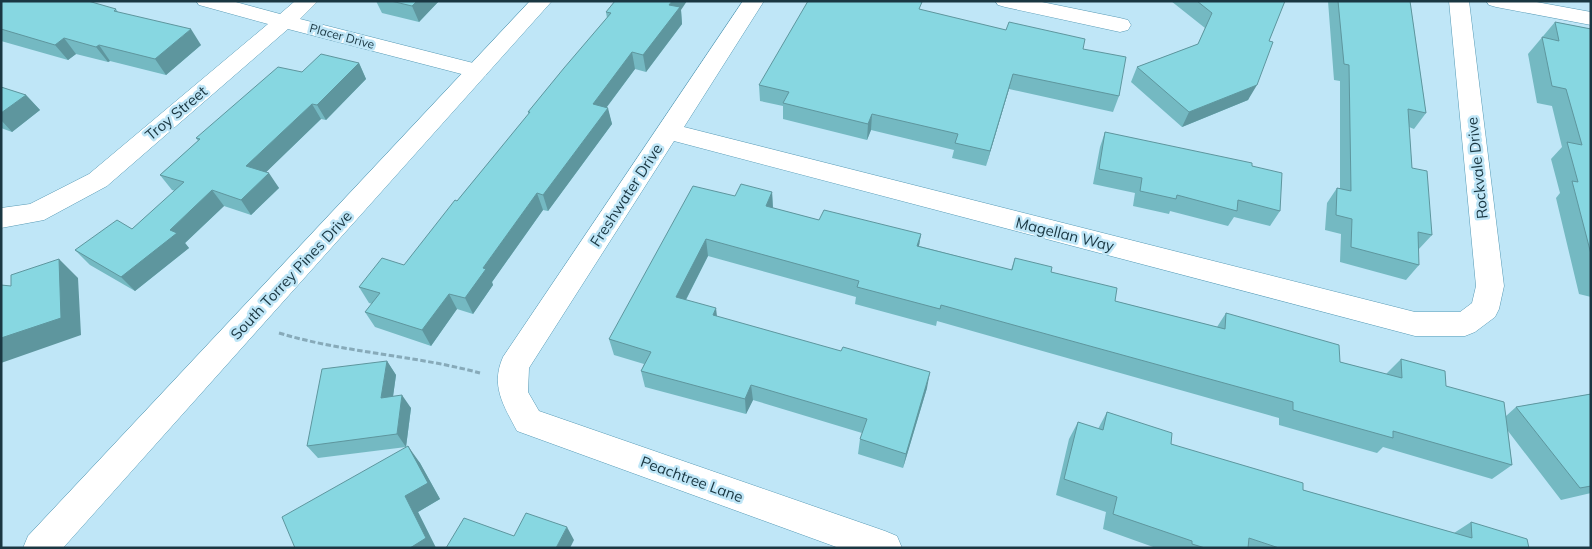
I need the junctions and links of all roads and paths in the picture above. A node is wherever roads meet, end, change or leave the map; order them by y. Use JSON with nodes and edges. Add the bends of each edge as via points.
{"nodes":[{"id":1,"x":206,"y":1,"type":"edge"},
{"id":2,"x":308,"y":1,"type":"edge"},
{"id":3,"x":542,"y":1,"type":"edge"},
{"id":4,"x":754,"y":1,"type":"edge"},
{"id":5,"x":1005,"y":1,"type":"edge"},
{"id":6,"x":1459,"y":1,"type":"edge"},
{"id":7,"x":1496,"y":1,"type":"edge"},
{"id":8,"x":1591,"y":19,"type":"edge"},
{"id":9,"x":285,"y":21,"type":"junction"},
{"id":10,"x":1120,"y":25,"type":"dead end"},
{"id":11,"x":477,"y":71,"type":"junction"},
{"id":12,"x":667,"y":132,"type":"junction"},
{"id":13,"x":1,"y":218,"type":"edge"},
{"id":14,"x":248,"y":322,"type":"junction"},
{"id":15,"x":1465,"y":324,"type":"joint"},
{"id":16,"x":513,"y":388,"type":"junction"},
{"id":17,"x":40,"y":548,"type":"edge"},
{"id":18,"x":885,"y":548,"type":"edge"}],
"edges":[{"from":1,"to":9,"type":"street","name":"Placer Drive"},
{"from":2,"to":9,"type":"street","name":"Troy Street"},
{"from":3,"to":11,"type":"street","name":"South Torrey Pines Drive"},
{"from":4,"to":12,"type":"street","name":"Freshwater Drive"},
{"from":5,"to":10,"type":"street"},
{"from":6,"to":15,"type":"street","name":"Rockvale Drive","via":[[1490,286],[1485,309]]},
{"from":7,"to":8,"type":"street"},
{"from":9,"to":11,"type":"street","name":"Placer Drive"},
{"from":9,"to":13,"type":"street","name":"Troy Street","via":[[98,180],[35,213]]},
{"from":11,"to":14,"type":"street","name":"South Torrey Pines Drive"},
{"from":12,"to":15,"type":"street","name":"Magellan Way","via":[[1415,324]]},
{"from":12,"to":16,"type":"street","name":"Freshwater Drive","via":[[514,366]]},
{"from":14,"to":16,"type":"path","via":[[306,343],[455,365]]},
{"from":14,"to":17,"type":"street","name":"South Torrey Pines Drive"},
{"from":16,"to":18,"type":"street","name":"Peachtree Lane","via":[[528,421]]}]}
